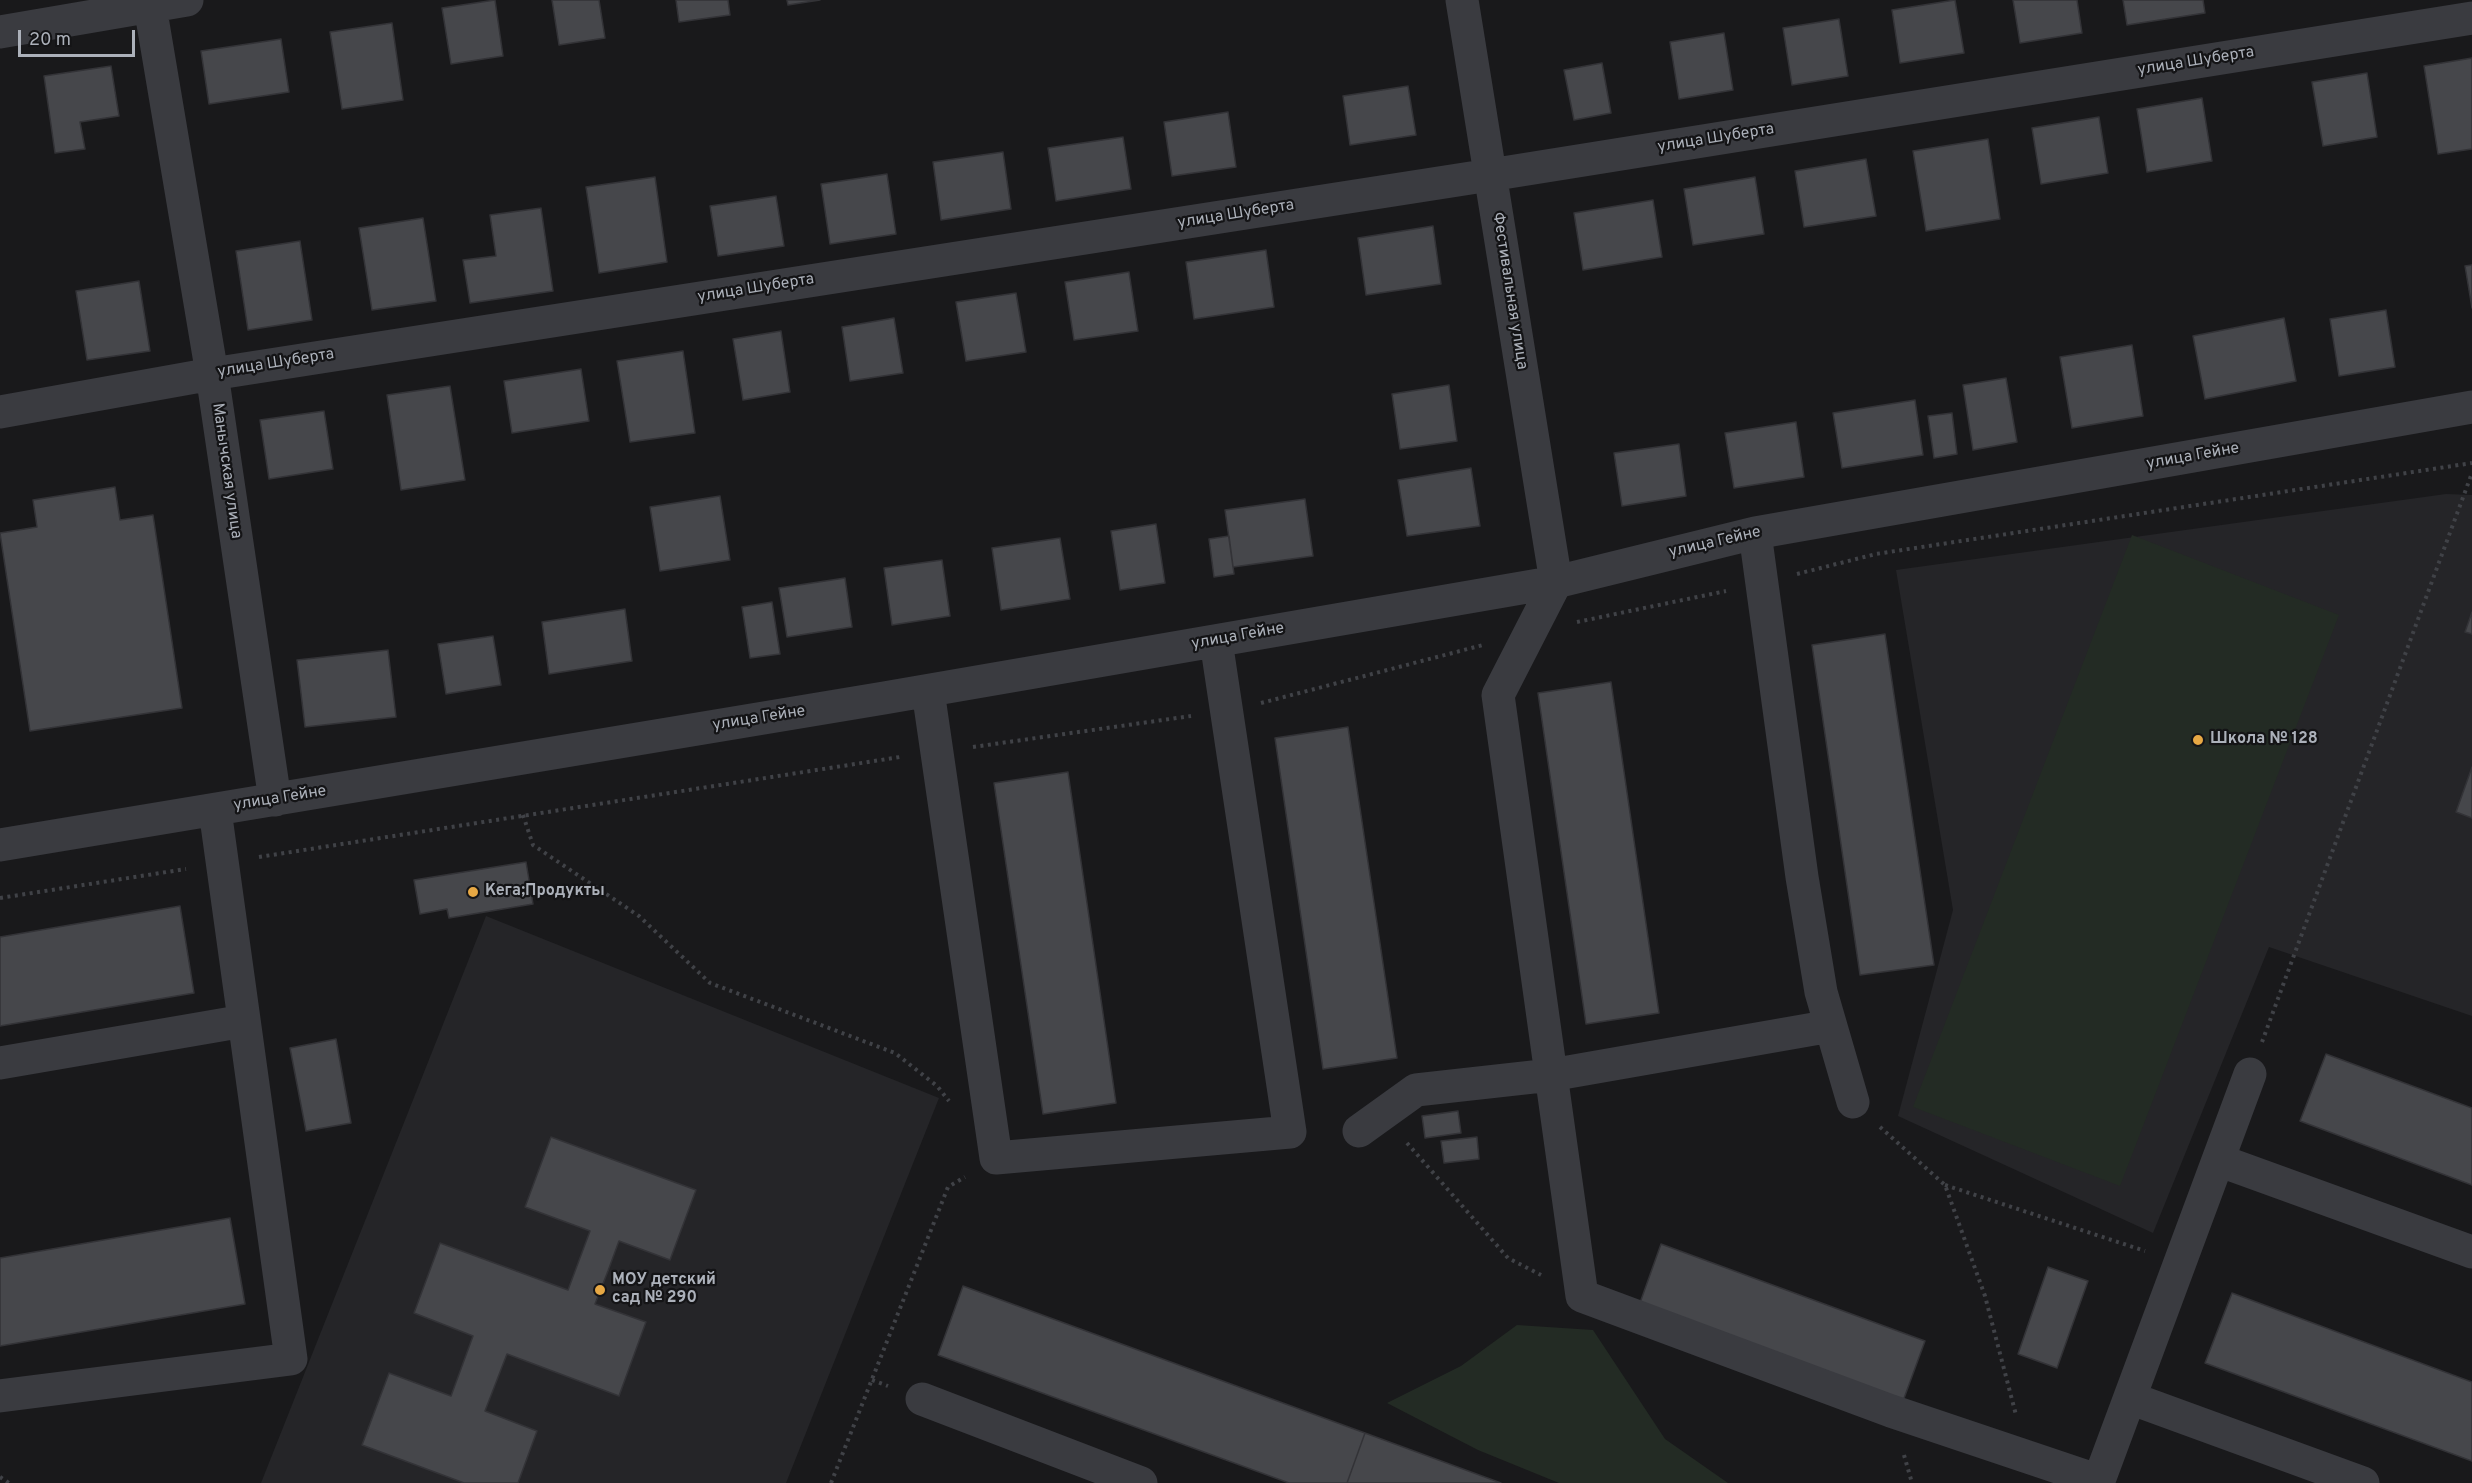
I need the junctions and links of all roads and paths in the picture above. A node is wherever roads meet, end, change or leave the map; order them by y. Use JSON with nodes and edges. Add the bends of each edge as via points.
{"nodes":[{"id":1,"x":187,"y":0,"type":"edge"},
{"id":2,"x":1462,"y":0,"type":"edge"},
{"id":3,"x":150,"y":3,"type":"edge"},
{"id":4,"x":2472,"y":18,"type":"edge"},
{"id":5,"x":0,"y":32,"type":"edge"},
{"id":6,"x":1491,"y":175,"type":"junction"},
{"id":7,"x":212,"y":374,"type":"junction"},
{"id":8,"x":2472,"y":407,"type":"edge"},
{"id":9,"x":0,"y":412,"type":"edge"},
{"id":10,"x":2472,"y":463,"type":"edge"},
{"id":11,"x":2472,"y":472,"type":"edge"},
{"id":12,"x":1755,"y":533,"type":"junction"},
{"id":13,"x":1556,"y":582,"type":"junction"},
{"id":14,"x":1760,"y":583,"type":"junction"},
{"id":15,"x":1530,"y":632,"type":"junction"},
{"id":16,"x":1216,"y":641,"type":"junction"},
{"id":17,"x":928,"y":691,"type":"junction"},
{"id":18,"x":1228,"y":711,"type":"junction"},
{"id":19,"x":937,"y":752,"type":"junction"},
{"id":20,"x":275,"y":800,"type":"junction"},
{"id":21,"x":214,"y":810,"type":"junction"},
{"id":22,"x":523,"y":815,"type":"junction"},
{"id":23,"x":0,"y":845,"type":"edge"},
{"id":24,"x":222,"y":863,"type":"junction"},
{"id":25,"x":0,"y":898,"type":"edge"},
{"id":26,"x":244,"y":1021,"type":"junction"},
{"id":27,"x":1831,"y":1026,"type":"junction"},
{"id":28,"x":0,"y":1063,"type":"edge"},
{"id":29,"x":2250,"y":1074,"type":"joint"},
{"id":30,"x":1551,"y":1075,"type":"junction"},
{"id":31,"x":1853,"y":1102,"type":"joint"},
{"id":32,"x":952,"y":1104,"type":"dead end"},
{"id":33,"x":1359,"y":1131,"type":"joint"},
{"id":34,"x":996,"y":1158,"type":"junction"},
{"id":35,"x":2218,"y":1160,"type":"junction"},
{"id":36,"x":1945,"y":1185,"type":"junction"},
{"id":37,"x":2472,"y":1252,"type":"edge"},
{"id":38,"x":2180,"y":1262,"type":"junction"},
{"id":39,"x":1582,"y":1296,"type":"junction"},
{"id":40,"x":0,"y":1396,"type":"edge"},
{"id":41,"x":2130,"y":1398,"type":"junction"},
{"id":42,"x":922,"y":1399,"type":"dead end"},
{"id":43,"x":2028,"y":1458,"type":"junction"},
{"id":44,"x":0,"y":1477,"type":"edge"},
{"id":45,"x":2099,"y":1482,"type":"edge"},
{"id":46,"x":9,"y":1483,"type":"edge"},
{"id":47,"x":831,"y":1483,"type":"edge"},
{"id":48,"x":1141,"y":1483,"type":"edge"},
{"id":49,"x":2363,"y":1483,"type":"edge"}],
"edges":[{"from":1,"to":3,"type":"street"},
{"from":2,"to":6,"type":"street","name":"Фестивальная улица"},
{"from":3,"to":5,"type":"street"},
{"from":3,"to":7,"type":"street","name":"Манычская улица"},
{"from":4,"to":6,"type":"street","name":"улица Шуберта"},
{"from":6,"to":7,"type":"street","name":"улица Шуберта"},
{"from":6,"to":13,"type":"street","name":"Фестивальная улица"},
{"from":7,"to":9,"type":"street","name":"улица Шуберта"},
{"from":7,"to":20,"type":"street","name":"Манычская улица"},
{"from":8,"to":12,"type":"street","name":"улица Гейне"},
{"from":10,"to":14,"type":"path","via":[[1876,554]]},
{"from":11,"to":29,"type":"path"},
{"from":12,"to":13,"type":"street","name":"улица Гейне"},
{"from":12,"to":14,"type":"street"},
{"from":13,"to":15,"type":"street"},
{"from":13,"to":16,"type":"street","name":"улица Гейне"},
{"from":14,"to":15,"type":"path"},
{"from":14,"to":27,"type":"street","via":[[1804,888],[1821,992]]},
{"from":15,"to":18,"type":"path"},
{"from":15,"to":30,"type":"street","via":[[1498,695]]},
{"from":16,"to":17,"type":"street","name":"улица Гейне"},
{"from":16,"to":18,"type":"street"},
{"from":17,"to":19,"type":"street"},
{"from":17,"to":20,"type":"street","name":"улица Гейне"},
{"from":18,"to":19,"type":"path"},
{"from":18,"to":34,"type":"street","via":[[1290,1132]]},
{"from":19,"to":22,"type":"path"},
{"from":19,"to":34,"type":"street"},
{"from":20,"to":21,"type":"street","name":"улица Гейне"},
{"from":21,"to":23,"type":"street","name":"улица Гейне"},
{"from":21,"to":24,"type":"street"},
{"from":22,"to":24,"type":"path"},
{"from":22,"to":32,"type":"path","via":[[533,845],[639,916],[710,983],[895,1053],[937,1086]]},
{"from":24,"to":25,"type":"path"},
{"from":24,"to":26,"type":"street"},
{"from":26,"to":28,"type":"street"},
{"from":26,"to":40,"type":"street","via":[[291,1359]]},
{"from":27,"to":30,"type":"street"},
{"from":27,"to":31,"type":"street"},
{"from":29,"to":35,"type":"street"},
{"from":30,"to":33,"type":"street","via":[[1416,1090]]},
{"from":30,"to":39,"type":"street"},
{"from":31,"to":36,"type":"path"},
{"from":33,"to":39,"type":"path","via":[[1402,1137],[1508,1258]]},
{"from":34,"to":47,"type":"path","via":[[948,1188]]},
{"from":35,"to":37,"type":"street"},
{"from":35,"to":38,"type":"street"},
{"from":36,"to":38,"type":"path"},
{"from":36,"to":43,"type":"path","via":[[1984,1296]]},
{"from":38,"to":41,"type":"street"},
{"from":39,"to":43,"type":"street","via":[[1892,1412]]},
{"from":41,"to":45,"type":"street"},
{"from":41,"to":49,"type":"street"},
{"from":42,"to":48,"type":"street"},
{"from":43,"to":45,"type":"street"},
{"from":44,"to":46,"type":"path"}]}
